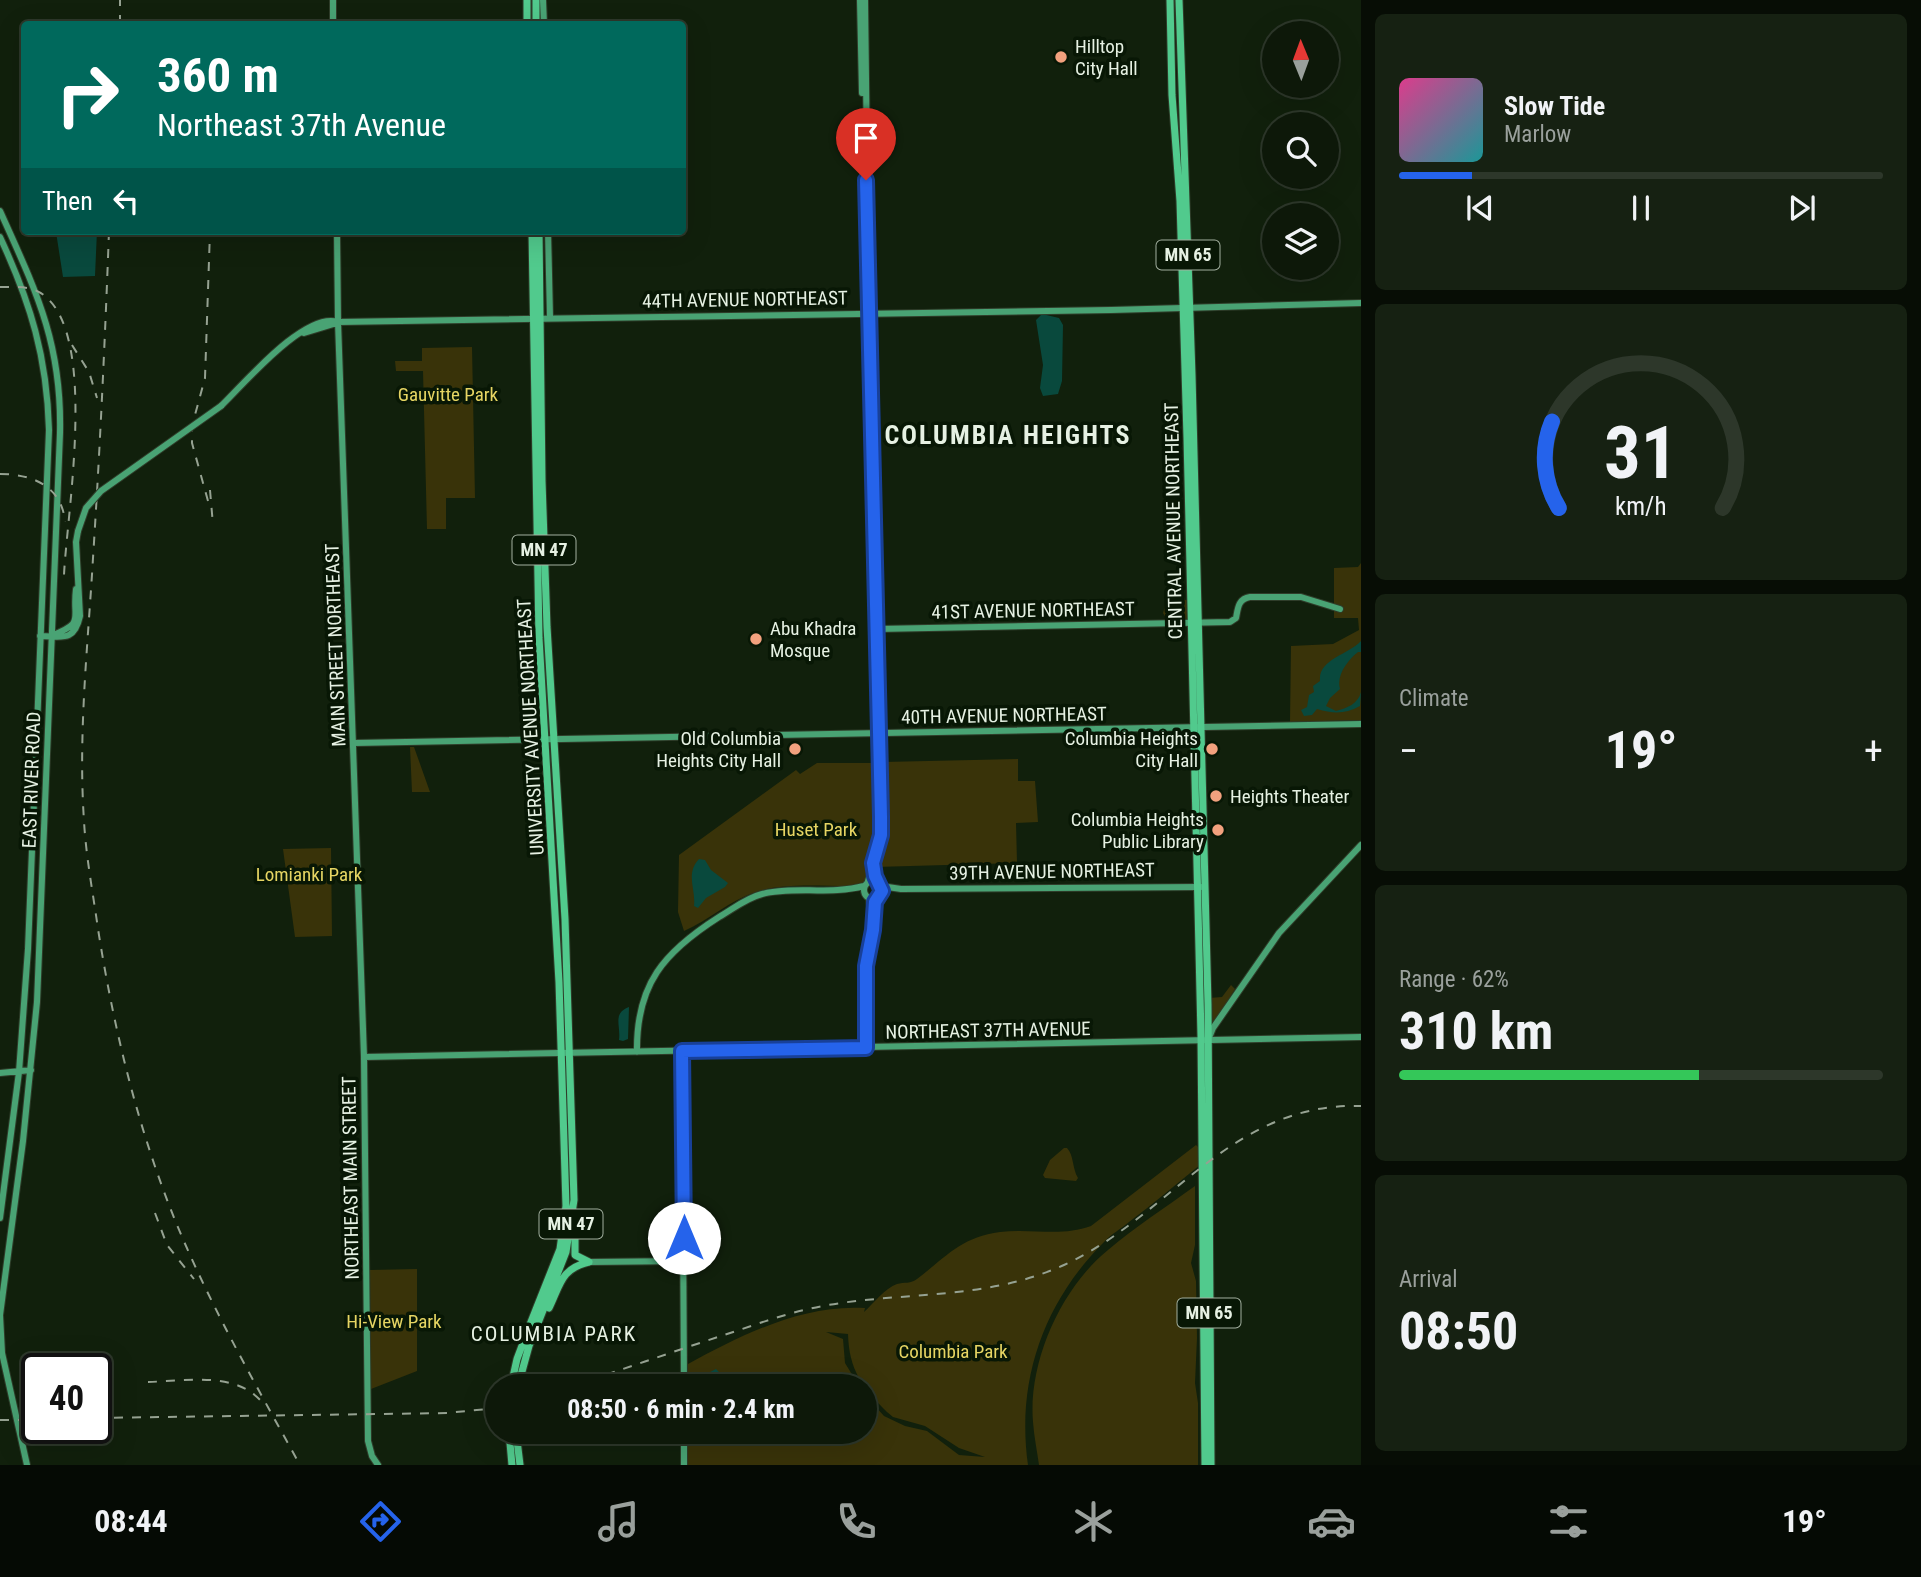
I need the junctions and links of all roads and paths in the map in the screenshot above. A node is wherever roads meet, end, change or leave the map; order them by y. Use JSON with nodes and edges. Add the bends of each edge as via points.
{"nodes":[{"id":1,"x":333,"y":0,"type":"edge"},
{"id":2,"x":527,"y":0,"type":"edge"},
{"id":3,"x":536,"y":0,"type":"edge"},
{"id":4,"x":543,"y":0,"type":"edge"},
{"id":5,"x":862,"y":0,"type":"edge"},
{"id":6,"x":1170,"y":0,"type":"edge"},
{"id":7,"x":1179,"y":0,"type":"edge"},
{"id":8,"x":333,"y":21,"type":"edge"},
{"id":9,"x":527,"y":21,"type":"edge"},
{"id":10,"x":537,"y":21,"type":"edge"},
{"id":11,"x":544,"y":21,"type":"edge"},
{"id":12,"x":0,"y":211,"type":"edge"},
{"id":13,"x":337,"y":235,"type":"edge"},
{"id":14,"x":532,"y":235,"type":"edge"},
{"id":15,"x":539,"y":235,"type":"edge"},
{"id":16,"x":548,"y":235,"type":"edge"},
{"id":17,"x":0,"y":237,"type":"edge"},
{"id":18,"x":1361,"y":303,"type":"edge"},
{"id":19,"x":1186,"y":308,"type":"junction"},
{"id":20,"x":869,"y":314,"type":"junction"},
{"id":21,"x":537,"y":317,"type":"junction"},
{"id":22,"x":550,"y":317,"type":"junction"},
{"id":23,"x":338,"y":322,"type":"junction"},
{"id":24,"x":1340,"y":609,"type":"dead end"},
{"id":25,"x":1194,"y":623,"type":"junction"},
{"id":26,"x":877,"y":629,"type":"junction"},
{"id":27,"x":40,"y":636,"type":"junction"},
{"id":28,"x":51,"y":636,"type":"junction"},
{"id":29,"x":1361,"y":724,"type":"edge"},
{"id":30,"x":1197,"y":728,"type":"junction"},
{"id":31,"x":879,"y":732,"type":"junction"},
{"id":32,"x":550,"y":738,"type":"junction"},
{"id":33,"x":354,"y":743,"type":"junction"},
{"id":34,"x":1361,"y":845,"type":"edge"},
{"id":35,"x":1200,"y":886,"type":"junction"},
{"id":36,"x":873,"y":890,"type":"junction"},
{"id":37,"x":1203,"y":979,"type":"junction"},
{"id":38,"x":1361,"y":1037,"type":"edge"},
{"id":39,"x":1204,"y":1041,"type":"junction"},
{"id":40,"x":866,"y":1048,"type":"junction"},
{"id":41,"x":682,"y":1051,"type":"junction"},
{"id":42,"x":637,"y":1052,"type":"junction"},
{"id":43,"x":564,"y":1053,"type":"junction"},
{"id":44,"x":364,"y":1057,"type":"junction"},
{"id":45,"x":31,"y":1066,"type":"junction"},
{"id":46,"x":19,"y":1072,"type":"junction"},
{"id":47,"x":0,"y":1073,"type":"edge"},
{"id":48,"x":574,"y":1200,"type":"junction"},
{"id":49,"x":0,"y":1218,"type":"edge"},
{"id":50,"x":684,"y":1261,"type":"junction"},
{"id":51,"x":589,"y":1262,"type":"junction"},
{"id":52,"x":535,"y":1332,"type":"junction"},
{"id":53,"x":1,"y":1351,"type":"edge"},
{"id":54,"x":514,"y":1374,"type":"edge"},
{"id":55,"x":521,"y":1374,"type":"edge"},
{"id":56,"x":684,"y":1374,"type":"edge"},
{"id":57,"x":513,"y":1444,"type":"edge"},
{"id":58,"x":516,"y":1444,"type":"edge"},
{"id":59,"x":684,"y":1444,"type":"edge"},
{"id":60,"x":27,"y":1465,"type":"edge"},
{"id":61,"x":378,"y":1465,"type":"edge"},
{"id":62,"x":512,"y":1465,"type":"edge"},
{"id":63,"x":520,"y":1465,"type":"edge"},
{"id":64,"x":684,"y":1465,"type":"edge"},
{"id":65,"x":1205,"y":1465,"type":"edge"},
{"id":66,"x":1211,"y":1465,"type":"edge"}],
"edges":[{"from":1,"to":8,"type":"street"},
{"from":2,"to":9,"type":"main road"},
{"from":3,"to":10,"type":"main road"},
{"from":4,"to":11,"type":"street"},
{"from":5,"to":20,"type":"street"},
{"from":6,"to":19,"type":"main road","name":"CENTRAL AVENUE NORTHEAST","number":"MN 65"},
{"from":7,"to":19,"type":"main road","name":"CENTRAL AVENUE NORTHEAST","number":"MN 65"},
{"from":12,"to":28,"type":"street","name":"EAST RIVER ROAD","via":[[38,297],[58,378]]},
{"from":13,"to":23,"type":"street","name":"MAIN STREET NORTHEAST"},
{"from":14,"to":21,"type":"main road","name":"UNIVERSITY AVENUE NORTHEAST","number":"MN 47"},
{"from":15,"to":21,"type":"main road","name":"UNIVERSITY AVENUE NORTHEAST","number":"MN 47"},
{"from":16,"to":22,"type":"street"},
{"from":17,"to":27,"type":"street","name":"EAST RIVER ROAD","via":[[34,321],[48,390]]},
{"from":18,"to":19,"type":"street","name":"44TH AVENUE NORTHEAST"},
{"from":19,"to":20,"type":"street","name":"44TH AVENUE NORTHEAST"},
{"from":19,"to":25,"type":"main road","name":"CENTRAL AVENUE NORTHEAST","number":"MN 65"},
{"from":20,"to":22,"type":"street","name":"44TH AVENUE NORTHEAST"},
{"from":20,"to":26,"type":"street"},
{"from":21,"to":22,"type":"street","name":"44TH AVENUE NORTHEAST"},
{"from":21,"to":23,"type":"street","name":"44TH AVENUE NORTHEAST"},
{"from":21,"to":32,"type":"main road","name":"UNIVERSITY AVENUE NORTHEAST","number":"MN 47","via":[[539,638]]},
{"from":23,"to":28,"type":"street","name":"44TH AVENUE NORTHEAST","bridge":true,"via":[[290,340],[221,406],[101,491],[86,508],[78,531],[78,625],[69,636]]},
{"from":23,"to":33,"type":"street","name":"MAIN STREET NORTHEAST"},
{"from":24,"to":25,"type":"street","name":"41ST AVENUE NORTHEAST","via":[[1301,597],[1250,597],[1238,604],[1236,618],[1230,622]]},
{"from":25,"to":26,"type":"street","name":"41ST AVENUE NORTHEAST"},
{"from":25,"to":30,"type":"main road","name":"CENTRAL AVENUE NORTHEAST","number":"MN 65"},
{"from":26,"to":31,"type":"street"},
{"from":27,"to":28,"type":"street"},
{"from":27,"to":46,"type":"street","name":"EAST RIVER ROAD"},
{"from":28,"to":45,"type":"street","name":"EAST RIVER ROAD","via":[[41,936]]},
{"from":29,"to":30,"type":"street","name":"40TH AVENUE NORTHEAST"},
{"from":30,"to":31,"type":"street","name":"40TH AVENUE NORTHEAST"},
{"from":30,"to":35,"type":"main road","name":"CENTRAL AVENUE NORTHEAST","number":"MN 65"},
{"from":31,"to":32,"type":"street","name":"40TH AVENUE NORTHEAST"},
{"from":31,"to":36,"type":"street","via":[[881,835],[873,863]]},
{"from":32,"to":33,"type":"street","name":"40TH AVENUE NORTHEAST"},
{"from":32,"to":43,"type":"main road","name":"UNIVERSITY AVENUE NORTHEAST","number":"MN 47"},
{"from":33,"to":44,"type":"street","name":"MAIN STREET NORTHEAST"},
{"from":34,"to":39,"type":"street","via":[[1279,933]]},
{"from":35,"to":36,"type":"street","name":"39TH AVENUE NORTHEAST"},
{"from":35,"to":37,"type":"main road","name":"CENTRAL AVENUE NORTHEAST","number":"MN 65"},
{"from":35,"to":37,"type":"main road","name":"CENTRAL AVENUE NORTHEAST","number":"MN 65"},
{"from":36,"to":40,"type":"street","via":[[873,930],[866,966]]},
{"from":36,"to":42,"type":"street","name":"39TH AVENUE NORTHEAST","via":[[762,894],[687,939],[665,959],[650,985],[638,1023]]},
{"from":37,"to":39,"type":"main road","name":"CENTRAL AVENUE NORTHEAST","number":"MN 65"},
{"from":37,"to":39,"type":"main road","number":"MN 65","via":[[1208,1004]]},
{"from":38,"to":39,"type":"street","name":"NORTHEAST 37TH AVENUE"},
{"from":39,"to":40,"type":"street","name":"NORTHEAST 37TH AVENUE"},
{"from":39,"to":65,"type":"main road","number":"MN 65"},
{"from":39,"to":66,"type":"main road","number":"MN 65"},
{"from":40,"to":41,"type":"street","name":"NORTHEAST 37TH AVENUE"},
{"from":41,"to":42,"type":"street","name":"NORTHEAST 37TH AVENUE"},
{"from":41,"to":50,"type":"street"},
{"from":42,"to":43,"type":"street","name":"NORTHEAST 37TH AVENUE"},
{"from":43,"to":44,"type":"street","name":"NORTHEAST 37TH AVENUE"},
{"from":43,"to":48,"type":"main road","number":"MN 47"},
{"from":43,"to":54,"type":"main road","number":"MN 47","via":[[563,1234]]},
{"from":44,"to":61,"type":"street","name":"NORTHEAST MAIN STREET","via":[[368,1440]]},
{"from":45,"to":46,"type":"street"},
{"from":45,"to":53,"type":"street","name":"EAST RIVER ROAD","via":[[1,1294]]},
{"from":46,"to":47,"type":"street"},
{"from":46,"to":49,"type":"street","name":"EAST RIVER ROAD"},
{"from":48,"to":51,"type":"main road","via":[[575,1255]]},
{"from":48,"to":52,"type":"main road","number":"MN 47","via":[[566,1252]]},
{"from":50,"to":51,"type":"street"},
{"from":50,"to":56,"type":"street"},
{"from":51,"to":52,"type":"main road","via":[[568,1270]]},
{"from":52,"to":55,"type":"main road","number":"MN 47"},
{"from":53,"to":60,"type":"street","name":"EAST RIVER ROAD"},
{"from":57,"to":62,"type":"main road"},
{"from":58,"to":63,"type":"main road"},
{"from":59,"to":64,"type":"street"}]}
